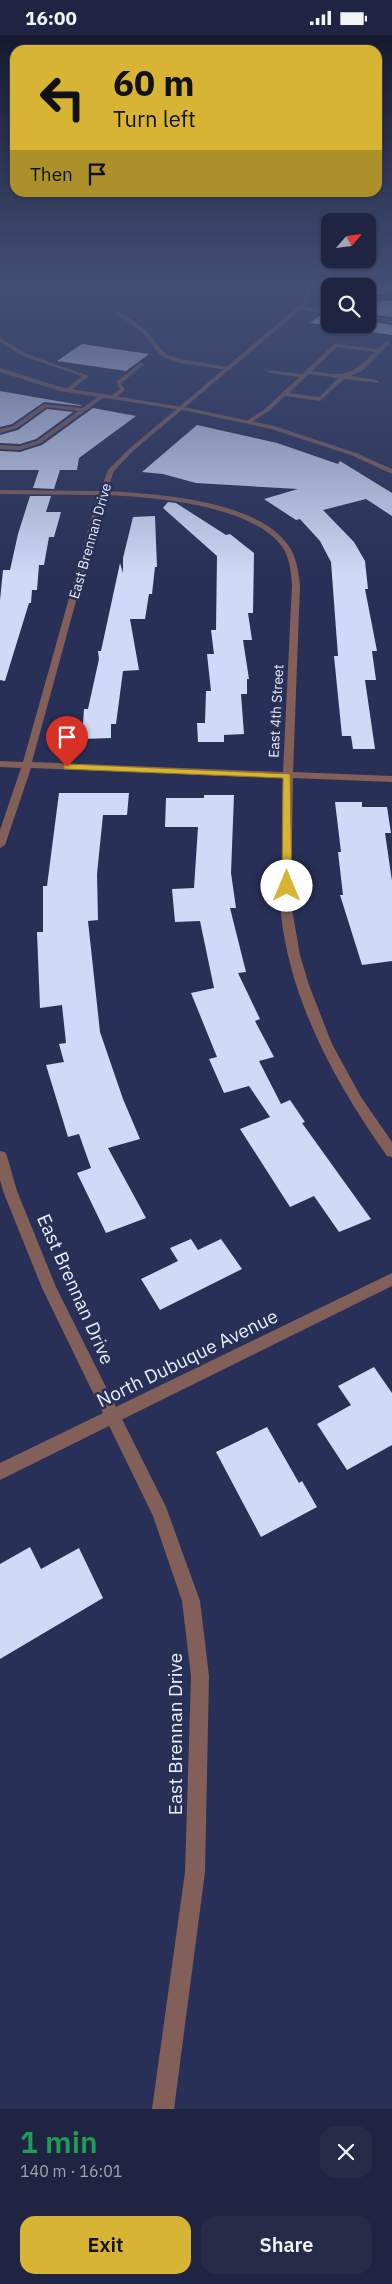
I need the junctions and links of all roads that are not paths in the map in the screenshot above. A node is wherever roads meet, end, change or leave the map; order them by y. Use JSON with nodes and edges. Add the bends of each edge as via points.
{"nodes":[{"id":1,"x":32,"y":383,"type":"edge"},
{"id":2,"x":77,"y":383,"type":"edge"},
{"id":3,"x":118,"y":383,"type":"edge"},
{"id":4,"x":213,"y":383,"type":"edge"},
{"id":5,"x":296,"y":383,"type":"edge"},
{"id":6,"x":337,"y":383,"type":"edge"},
{"id":7,"x":68,"y":390,"type":"junction"},
{"id":8,"x":284,"y":394,"type":"junction"},
{"id":9,"x":103,"y":396,"type":"junction"},
{"id":10,"x":112,"y":398,"type":"junction"},
{"id":11,"x":84,"y":410,"type":"junction"},
{"id":12,"x":181,"y":410,"type":"junction"},
{"id":13,"x":248,"y":422,"type":"junction"},
{"id":14,"x":3,"y":431,"type":"edge"},
{"id":15,"x":0,"y":438,"type":"edge"},
{"id":16,"x":0,"y":447,"type":"edge"},
{"id":17,"x":392,"y":472,"type":"edge"},
{"id":18,"x":0,"y":492,"type":"edge"},
{"id":19,"x":102,"y":495,"type":"junction"},
{"id":20,"x":0,"y":764,"type":"edge"},
{"id":21,"x":28,"y":765,"type":"junction"},
{"id":22,"x":287,"y":776,"type":"junction"},
{"id":23,"x":392,"y":779,"type":"edge"},
{"id":24,"x":0,"y":845,"type":"edge"},
{"id":25,"x":392,"y":1152,"type":"edge"},
{"id":26,"x":0,"y":1156,"type":"edge"},
{"id":27,"x":392,"y":1279,"type":"edge"},
{"id":28,"x":112,"y":1417,"type":"junction"},
{"id":29,"x":0,"y":1472,"type":"edge"},
{"id":30,"x":163,"y":2109,"type":"edge"}],
"edges":[{"from":1,"to":7,"type":"street"},
{"from":2,"to":7,"type":"street"},
{"from":3,"to":10,"type":"street","via":[[123,389]]},
{"from":4,"to":12,"type":"street","name":"East Brennan Drive"},
{"from":5,"to":8,"type":"street"},
{"from":6,"to":8,"type":"street","via":[[320,399]]},
{"from":7,"to":9,"type":"street"},
{"from":8,"to":13,"type":"street"},
{"from":9,"to":10,"type":"street"},
{"from":9,"to":11,"type":"street"},
{"from":10,"to":12,"type":"street"},
{"from":11,"to":14,"type":"street","via":[[46,405],[15,427]]},
{"from":11,"to":16,"type":"street","via":[[31,446]]},
{"from":12,"to":13,"type":"street"},
{"from":12,"to":19,"type":"street","name":"East Brennan Drive","via":[[111,470]]},
{"from":13,"to":17,"type":"street","via":[[327,444]]},
{"from":14,"to":15,"type":"street"},
{"from":18,"to":19,"type":"street","name":"East 4th Street"},
{"from":19,"to":21,"type":"street","name":"East Brennan Drive"},
{"from":19,"to":22,"type":"street","name":"East 4th Street","via":[[160,497],[213,506],[245,517],[282,541],[290,554],[296,585]]},
{"from":20,"to":21,"type":"street"},
{"from":21,"to":22,"type":"street"},
{"from":21,"to":24,"type":"street","name":"East Brennan Drive"},
{"from":22,"to":23,"type":"street"},
{"from":22,"to":25,"type":"street","name":"East 4th Street","via":[[287,923],[300,974],[332,1057],[352,1095]]},
{"from":26,"to":28,"type":"street","name":"East Brennan Drive","via":[[10,1191],[49,1288]]},
{"from":27,"to":28,"type":"street","name":"North Dubuque Avenue"},
{"from":28,"to":29,"type":"street","name":"North Dubuque Avenue"},
{"from":28,"to":30,"type":"street","name":"East Brennan Drive","via":[[160,1513],[188,1592],[200,1676],[195,1872]]}]}
